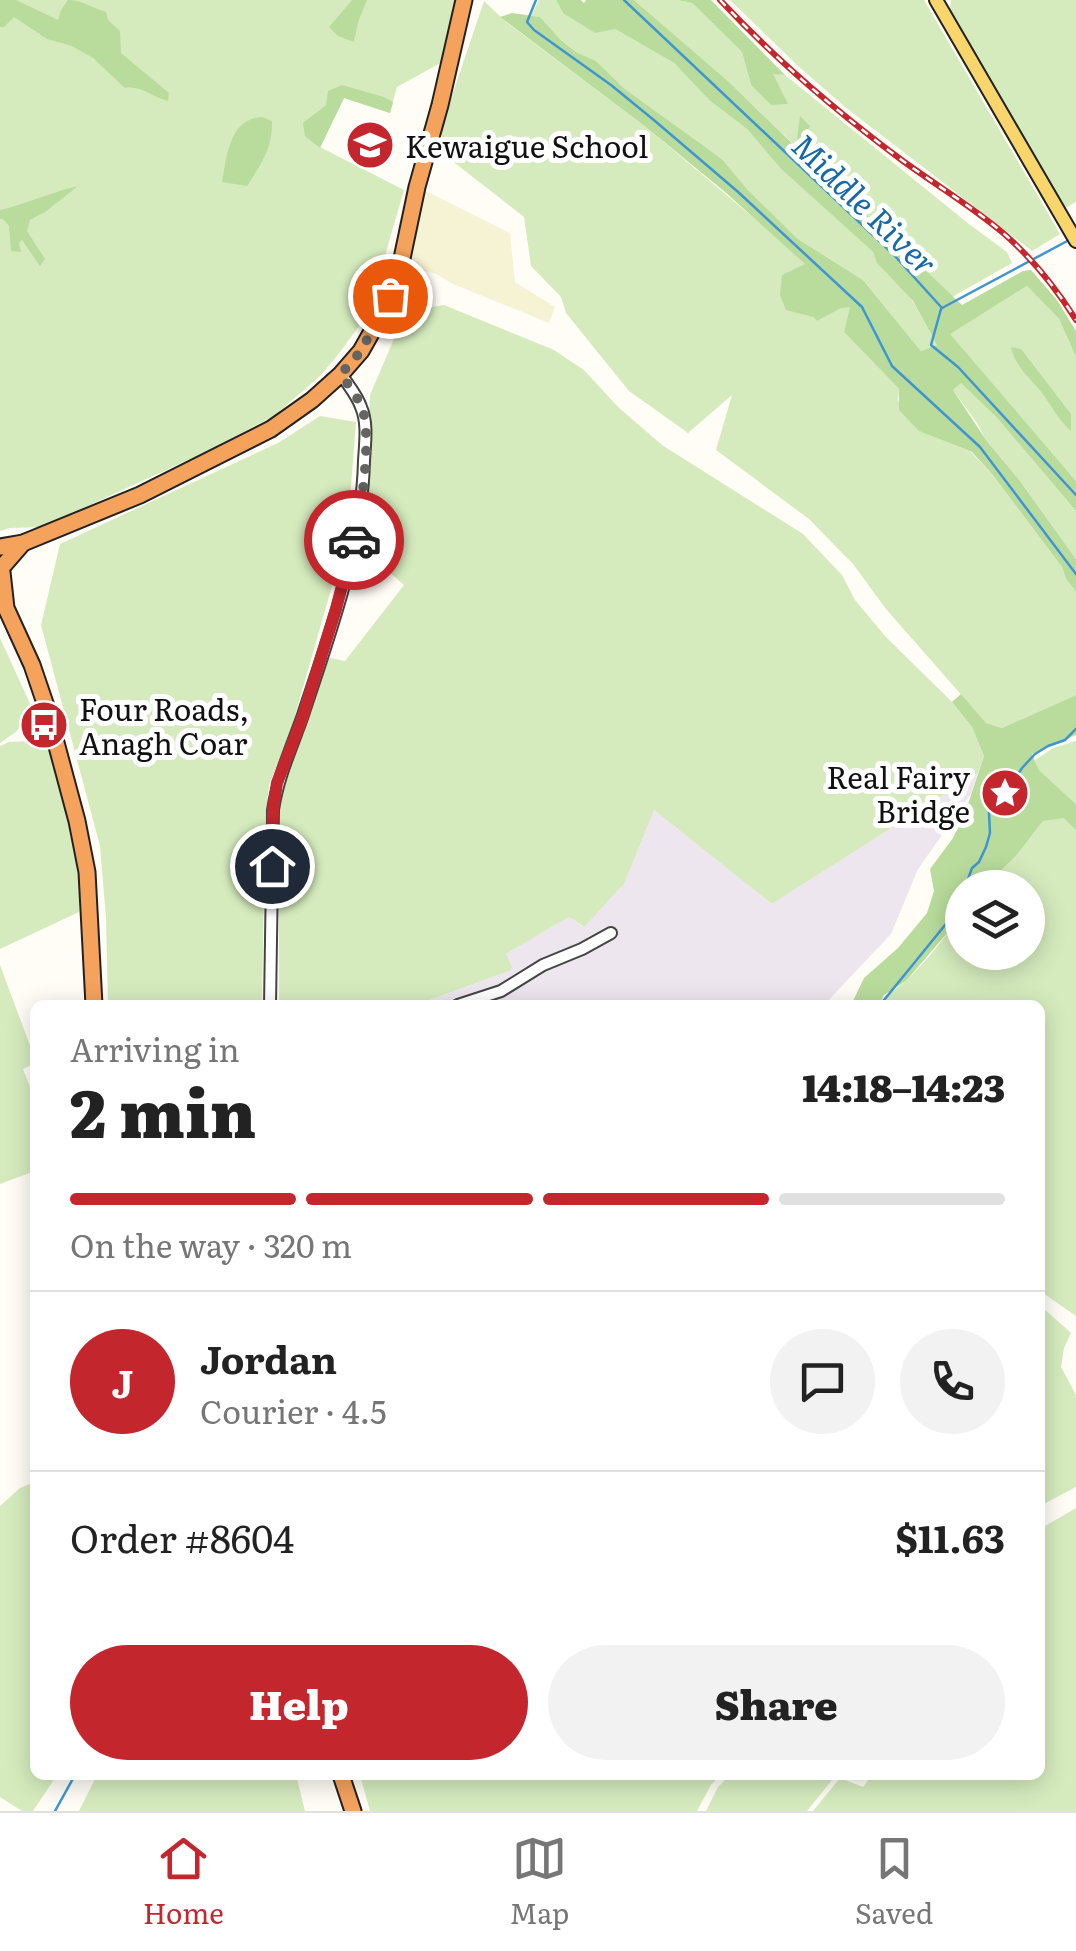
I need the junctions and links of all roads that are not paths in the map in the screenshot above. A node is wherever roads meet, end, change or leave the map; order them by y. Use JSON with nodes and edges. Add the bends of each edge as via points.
{"nodes":[{"id":1,"x":464,"y":0,"type":"edge"},
{"id":2,"x":936,"y":0,"type":"edge"},
{"id":3,"x":1076,"y":241,"type":"edge"},
{"id":4,"x":341,"y":374,"type":"junction"},
{"id":5,"x":322,"y":391,"type":"junction"},
{"id":6,"x":358,"y":401,"type":"junction"},
{"id":7,"x":24,"y":543,"type":"junction"},
{"id":8,"x":0,"y":547,"type":"edge"},
{"id":9,"x":1,"y":567,"type":"edge"},
{"id":10,"x":3,"y":605,"type":"edge"},
{"id":11,"x":611,"y":933,"type":"dead end"},
{"id":12,"x":94,"y":1000,"type":"edge"},
{"id":13,"x":270,"y":1000,"type":"edge"},
{"id":14,"x":472,"y":1000,"type":"edge"},
{"id":15,"x":343,"y":1780,"type":"edge"},
{"id":16,"x":353,"y":1811,"type":"edge"}],
"edges":[{"from":1,"to":4,"type":"highway","via":[[400,268],[379,320]]},
{"from":2,"to":3,"type":"main road"},
{"from":4,"to":5,"type":"highway"},
{"from":4,"to":6,"type":"street"},
{"from":5,"to":6,"type":"street"},
{"from":5,"to":7,"type":"highway","via":[[239,446]]},
{"from":6,"to":13,"type":"street","via":[[365,422],[358,525],[273,810]]},
{"from":7,"to":8,"type":"highway"},
{"from":7,"to":9,"type":"highway"},
{"from":9,"to":10,"type":"highway"},
{"from":10,"to":12,"type":"highway","via":[[42,694],[77,821],[87,872]]},
{"from":11,"to":14,"type":"street"},
{"from":15,"to":16,"type":"highway"}]}
